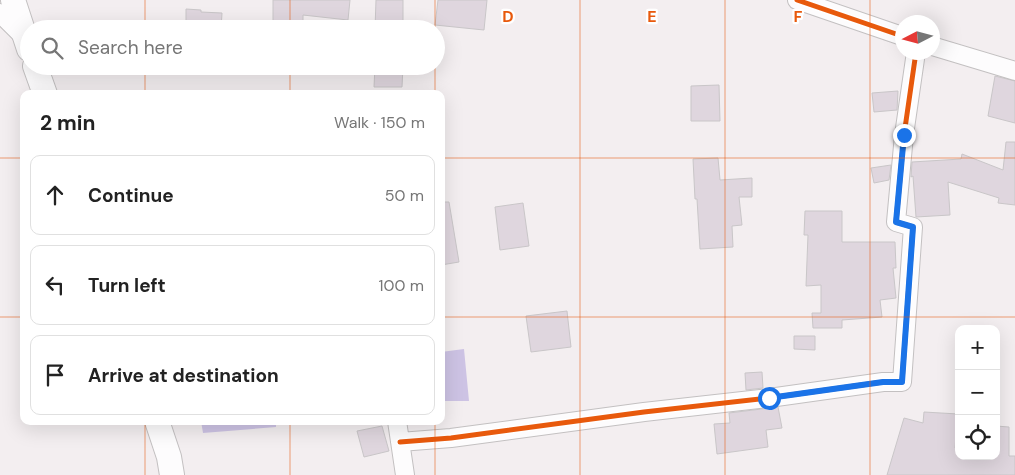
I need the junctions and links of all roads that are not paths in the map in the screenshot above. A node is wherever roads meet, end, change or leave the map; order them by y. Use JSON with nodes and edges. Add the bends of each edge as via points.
{"nodes":[{"id":1,"x":13,"y":0,"type":"edge"},
{"id":2,"x":797,"y":0,"type":"edge"},
{"id":3,"x":0,"y":13,"type":"edge"},
{"id":4,"x":20,"y":22,"type":"edge"},
{"id":5,"x":895,"y":34,"type":"edge"},
{"id":6,"x":20,"y":36,"type":"edge"},
{"id":7,"x":940,"y":48,"type":"edge"},
{"id":8,"x":915,"y":60,"type":"edge"},
{"id":9,"x":1015,"y":71,"type":"edge"},
{"id":10,"x":38,"y":75,"type":"edge"},
{"id":11,"x":44,"y":90,"type":"edge"},
{"id":12,"x":158,"y":425,"type":"edge"},
{"id":13,"x":398,"y":425,"type":"edge"},
{"id":14,"x":400,"y":442,"type":"junction"},
{"id":15,"x":172,"y":475,"type":"edge"},
{"id":16,"x":405,"y":475,"type":"edge"}],
"edges":[{"from":1,"to":4,"type":"street"},
{"from":2,"to":5,"type":"street"},
{"from":3,"to":6,"type":"street"},
{"from":7,"to":9,"type":"street"},
{"from":8,"to":14,"type":"street","via":[[896,222],[913,227],[902,382]]},
{"from":10,"to":11,"type":"street"},
{"from":12,"to":15,"type":"street"},
{"from":13,"to":14,"type":"street"},
{"from":14,"to":16,"type":"street"}]}
